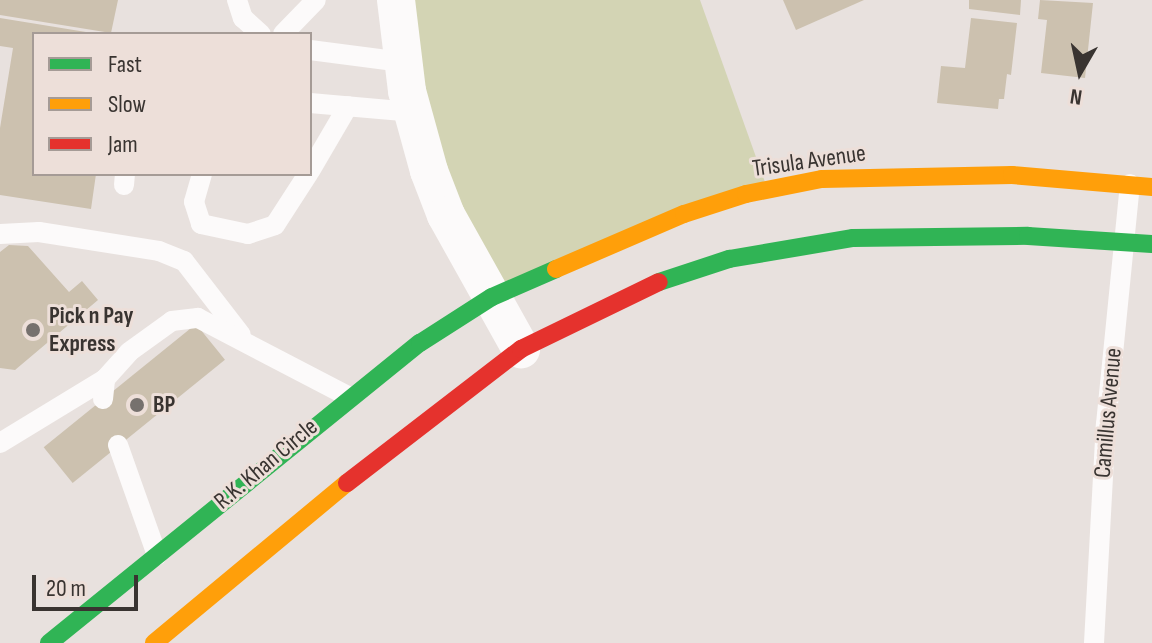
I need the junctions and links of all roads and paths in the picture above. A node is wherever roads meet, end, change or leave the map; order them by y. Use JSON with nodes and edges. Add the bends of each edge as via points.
{"nodes":[{"id":1,"x":237,"y":0,"type":"edge"},
{"id":2,"x":316,"y":0,"type":"edge"},
{"id":3,"x":396,"y":0,"type":"edge"},
{"id":4,"x":259,"y":32,"type":"edge"},
{"id":5,"x":285,"y":32,"type":"edge"},
{"id":6,"x":312,"y":50,"type":"edge"},
{"id":7,"x":402,"y":62,"type":"junction"},
{"id":8,"x":312,"y":103,"type":"edge"},
{"id":9,"x":348,"y":106,"type":"junction"},
{"id":10,"x":412,"y":112,"type":"junction"},
{"id":11,"x":312,"y":167,"type":"edge"},
{"id":12,"x":201,"y":176,"type":"edge"},
{"id":13,"x":306,"y":176,"type":"edge"},
{"id":14,"x":1130,"y":184,"type":"junction"},
{"id":15,"x":1152,"y":187,"type":"edge"},
{"id":16,"x":0,"y":234,"type":"edge"},
{"id":17,"x":1124,"y":243,"type":"junction"},
{"id":18,"x":1152,"y":244,"type":"edge"},
{"id":19,"x":492,"y":297,"type":"junction"},
{"id":20,"x":243,"y":338,"type":"junction"},
{"id":21,"x":521,"y":349,"type":"junction"},
{"id":22,"x":348,"y":396,"type":"junction"},
{"id":23,"x":0,"y":443,"type":"edge"},
{"id":24,"x":118,"y":445,"type":"dead end"},
{"id":25,"x":157,"y":555,"type":"junction"},
{"id":26,"x":49,"y":643,"type":"edge"},
{"id":27,"x":154,"y":643,"type":"edge"},
{"id":28,"x":1094,"y":643,"type":"edge"}],
"edges":[{"from":1,"to":4,"type":"lane","via":[[243,18]]},
{"from":2,"to":5,"type":"lane"},
{"from":3,"to":7,"type":"street"},
{"from":6,"to":7,"type":"lane"},
{"from":7,"to":10,"type":"street"},
{"from":8,"to":9,"type":"lane"},
{"from":9,"to":10,"type":"lane"},
{"from":9,"to":11,"type":"lane"},
{"from":10,"to":19,"type":"street","via":[[446,215]]},
{"from":12,"to":13,"type":"lane","via":[[194,202],[201,224],[248,234],[275,225]]},
{"from":14,"to":15,"type":"street","name":"Trisula Avenue"},
{"from":14,"to":17,"type":"lane","name":"Camillus Avenue"},
{"from":14,"to":19,"type":"street","name":"Trisula Avenue","via":[[1012,175],[822,179],[746,194],[684,214]]},
{"from":16,"to":20,"type":"lane","via":[[39,232],[128,243],[184,261]]},
{"from":17,"to":18,"type":"street"},
{"from":17,"to":21,"type":"street","via":[[932,234],[789,247],[666,279]]},
{"from":17,"to":28,"type":"lane","name":"Camillus Avenue","via":[[1106,424]]},
{"from":19,"to":21,"type":"street"},
{"from":19,"to":22,"type":"street","name":"R.K. Khan Circle"},
{"from":20,"to":22,"type":"lane"},
{"from":20,"to":23,"type":"lane","via":[[207,321],[182,318],[129,352],[104,389]]},
{"from":21,"to":27,"type":"street","via":[[400,439]]},
{"from":22,"to":25,"type":"street","name":"R.K. Khan Circle"},
{"from":24,"to":25,"type":"lane"},
{"from":25,"to":26,"type":"street","name":"R.K. Khan Circle"}]}
